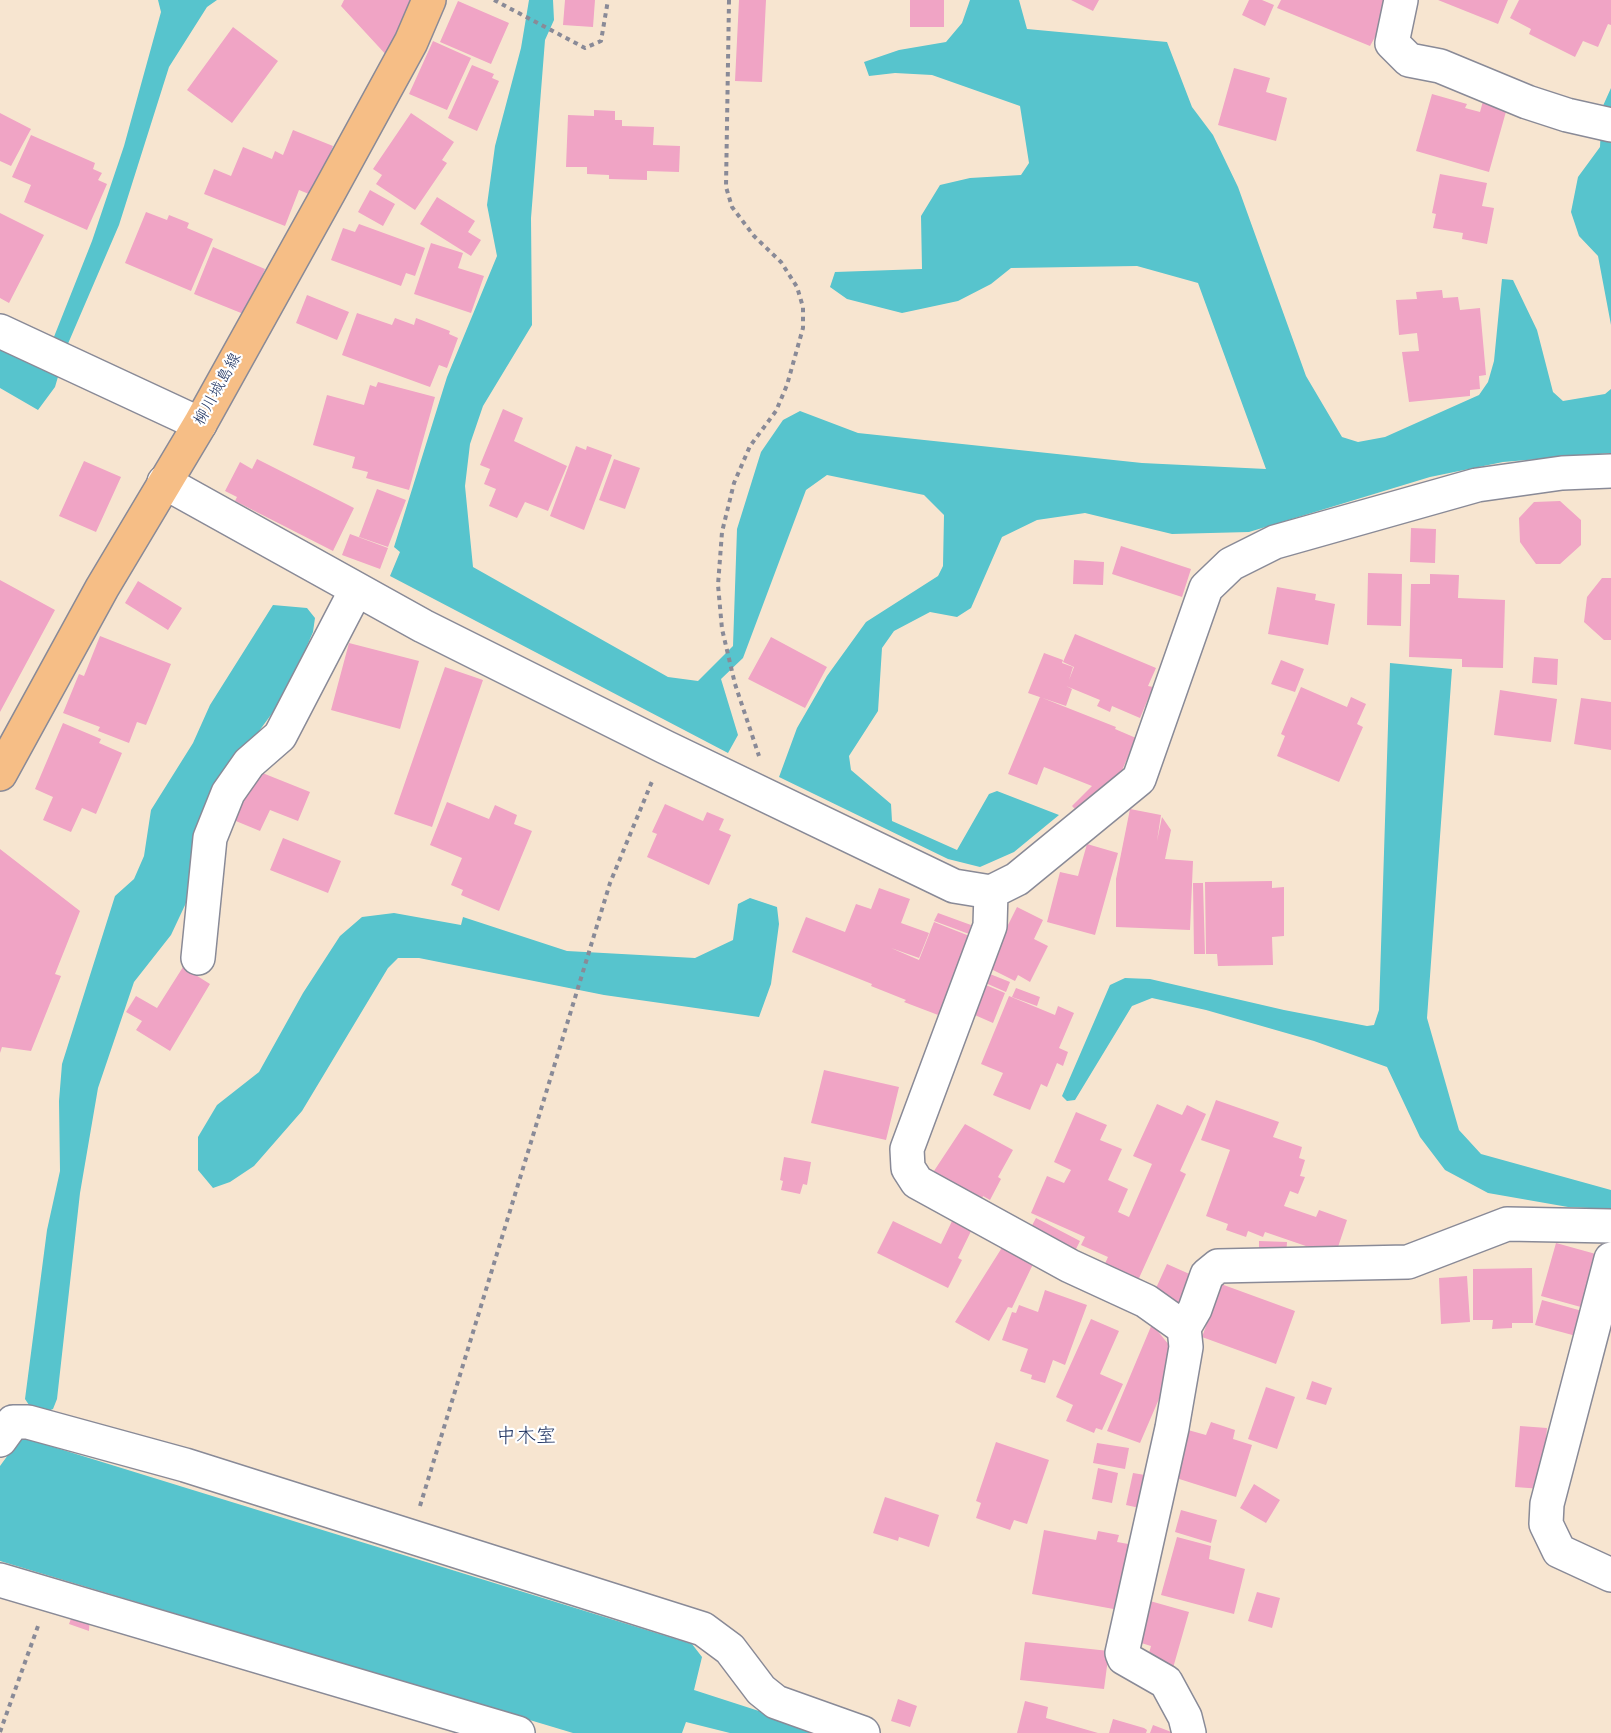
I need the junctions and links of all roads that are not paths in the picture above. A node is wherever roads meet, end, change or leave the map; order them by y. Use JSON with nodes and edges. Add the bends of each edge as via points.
{"nodes":[{"id":1,"x":429,"y":0,"type":"edge"},
{"id":2,"x":1401,"y":0,"type":"edge"},
{"id":3,"x":1611,"y":124,"type":"edge"},
{"id":4,"x":0,"y":332,"type":"edge"},
{"id":5,"x":200,"y":424,"type":"junction"},
{"id":6,"x":1611,"y":471,"type":"edge"},
{"id":7,"x":164,"y":483,"type":"junction"},
{"id":8,"x":356,"y":590,"type":"junction"},
{"id":9,"x":0,"y":774,"type":"edge"},
{"id":10,"x":991,"y":892,"type":"junction"},
{"id":11,"x":198,"y":958,"type":"dead end"},
{"id":12,"x":1611,"y":1226,"type":"edge"},
{"id":13,"x":1611,"y":1259,"type":"edge"},
{"id":14,"x":1184,"y":1328,"type":"junction"},
{"id":15,"x":0,"y":1440,"type":"edge"},
{"id":16,"x":1611,"y":1575,"type":"edge"},
{"id":17,"x":0,"y":1580,"type":"edge"},
{"id":18,"x":518,"y":1733,"type":"edge"},
{"id":19,"x":863,"y":1733,"type":"edge"},
{"id":20,"x":1189,"y":1733,"type":"edge"}],
"edges":[{"from":1,"to":5,"type":"main road","name":"柳川城島線","via":[[405,52]]},
{"from":2,"to":3,"type":"street","via":[[1392,43],[1408,60],[1440,66],[1557,112]]},
{"from":4,"to":5,"type":"street"},
{"from":5,"to":7,"type":"main road","name":"柳川城島線"},
{"from":6,"to":10,"type":"street","via":[[1562,473],[1477,486],[1275,542],[1231,564],[1206,588],[1139,779],[1017,879]]},
{"from":7,"to":8,"type":"street"},
{"from":7,"to":9,"type":"main road","name":"柳川城島線"},
{"from":8,"to":10,"type":"street","via":[[745,787],[954,886]]},
{"from":8,"to":11,"type":"street","via":[[280,736],[249,763],[228,793],[210,838]]},
{"from":10,"to":14,"type":"street","via":[[990,926],[907,1149],[908,1168],[917,1182],[1070,1266],[1146,1301]]},
{"from":12,"to":14,"type":"street","via":[[1507,1224],[1407,1262],[1218,1266],[1207,1275]]},
{"from":13,"to":16,"type":"street","via":[[1547,1503],[1546,1524],[1559,1551]]},
{"from":14,"to":20,"type":"street","via":[[1186,1347],[1168,1449],[1122,1653],[1124,1658],[1166,1682]]},
{"from":15,"to":19,"type":"street","via":[[13,1422],[28,1422],[185,1465],[703,1629],[730,1649],[761,1690],[776,1702]]},
{"from":17,"to":18,"type":"street"}]}
